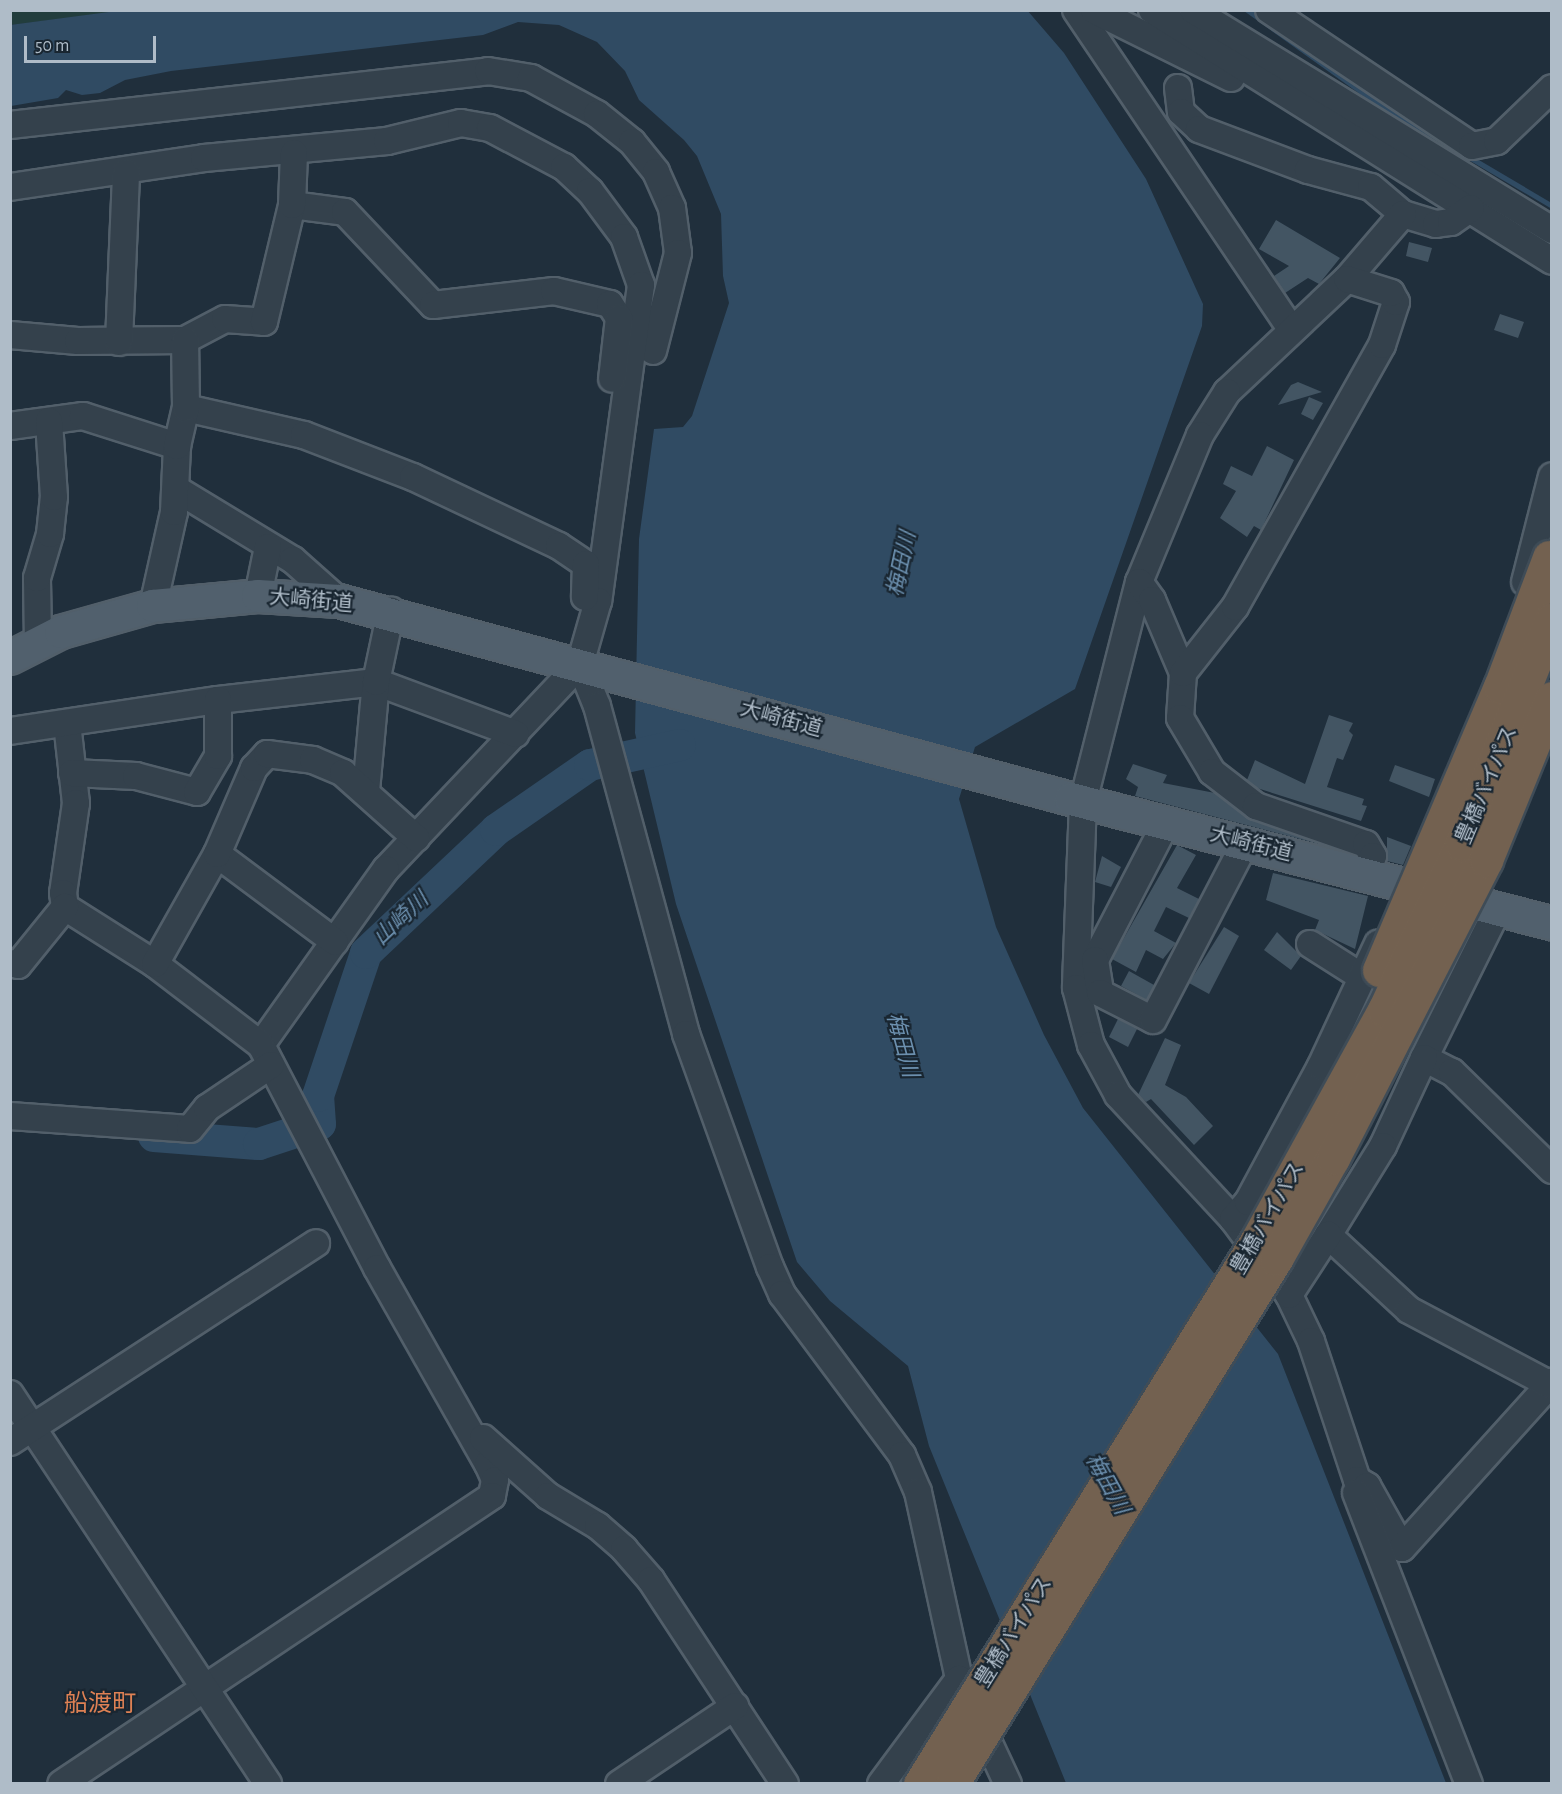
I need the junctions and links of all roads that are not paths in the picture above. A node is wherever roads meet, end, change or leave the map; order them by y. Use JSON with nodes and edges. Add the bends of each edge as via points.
{"nodes":[{"id":1,"x":1076,"y":10,"type":"edge"},
{"id":2,"x":1094,"y":10,"type":"edge"},
{"id":3,"x":1152,"y":10,"type":"edge"},
{"id":4,"x":1193,"y":10,"type":"edge"},
{"id":5,"x":1269,"y":10,"type":"edge"},
{"id":6,"x":1178,"y":88,"type":"dead end"},
{"id":7,"x":1551,"y":88,"type":"edge"},
{"id":8,"x":10,"y":125,"type":"edge"},
{"id":9,"x":1341,"y":133,"type":"junction"},
{"id":10,"x":294,"y":153,"type":"junction"},
{"id":11,"x":126,"y":172,"type":"junction"},
{"id":12,"x":10,"y":187,"type":"edge"},
{"id":13,"x":292,"y":205,"type":"junction"},
{"id":14,"x":1471,"y":207,"type":"junction"},
{"id":15,"x":1403,"y":214,"type":"junction"},
{"id":16,"x":1551,"y":230,"type":"edge"},
{"id":17,"x":1551,"y":261,"type":"edge"},
{"id":18,"x":1347,"y":279,"type":"junction"},
{"id":19,"x":1291,"y":329,"type":"junction"},
{"id":20,"x":10,"y":335,"type":"edge"},
{"id":21,"x":185,"y":340,"type":"junction"},
{"id":22,"x":119,"y":342,"type":"junction"},
{"id":23,"x":652,"y":351,"type":"dead end"},
{"id":24,"x":186,"y":408,"type":"junction"},
{"id":25,"x":49,"y":422,"type":"junction"},
{"id":26,"x":10,"y":426,"type":"edge"},
{"id":27,"x":616,"y":445,"type":"junction"},
{"id":28,"x":177,"y":446,"type":"junction"},
{"id":29,"x":1551,"y":477,"type":"edge"},
{"id":30,"x":176,"y":489,"type":"junction"},
{"id":31,"x":268,"y":546,"type":"junction"},
{"id":32,"x":1549,"y":557,"type":"dead end"},
{"id":33,"x":1139,"y":582,"type":"junction"},
{"id":34,"x":258,"y":596,"type":"junction"},
{"id":35,"x":339,"y":601,"type":"junction"},
{"id":36,"x":153,"y":606,"type":"junction"},
{"id":37,"x":391,"y":611,"type":"junction"},
{"id":38,"x":1551,"y":619,"type":"edge"},
{"id":39,"x":38,"y":643,"type":"junction"},
{"id":40,"x":10,"y":658,"type":"edge"},
{"id":41,"x":582,"y":658,"type":"junction"},
{"id":42,"x":1183,"y":673,"type":"junction"},
{"id":43,"x":376,"y":682,"type":"junction"},
{"id":44,"x":1551,"y":698,"type":"edge"},
{"id":45,"x":218,"y":700,"type":"junction"},
{"id":46,"x":1474,"y":719,"type":"junction"},
{"id":47,"x":67,"y":723,"type":"junction"},
{"id":48,"x":10,"y":731,"type":"edge"},
{"id":49,"x":516,"y":734,"type":"junction"},
{"id":50,"x":1551,"y":747,"type":"edge"},
{"id":51,"x":218,"y":756,"type":"junction"},
{"id":52,"x":254,"y":768,"type":"junction"},
{"id":53,"x":72,"y":773,"type":"junction"},
{"id":54,"x":366,"y":791,"type":"junction"},
{"id":55,"x":1077,"y":801,"type":"junction"},
{"id":56,"x":1166,"y":823,"type":"junction"},
{"id":57,"x":416,"y":838,"type":"junction"},
{"id":58,"x":1245,"y":843,"type":"junction"},
{"id":59,"x":217,"y":854,"type":"junction"},
{"id":60,"x":1366,"y":873,"type":"junction"},
{"id":61,"x":1406,"y":883,"type":"junction"},
{"id":62,"x":65,"y":907,"type":"junction"},
{"id":63,"x":1499,"y":907,"type":"junction"},
{"id":64,"x":1551,"y":923,"type":"edge"},
{"id":65,"x":335,"y":942,"type":"junction"},
{"id":66,"x":1310,"y":944,"type":"dead end"},
{"id":67,"x":10,"y":963,"type":"edge"},
{"id":68,"x":155,"y":964,"type":"junction"},
{"id":69,"x":1362,"y":977,"type":"junction"},
{"id":70,"x":266,"y":1055,"type":"junction"},
{"id":71,"x":1424,"y":1058,"type":"junction"},
{"id":72,"x":10,"y":1116,"type":"edge"},
{"id":73,"x":1333,"y":1158,"type":"junction"},
{"id":74,"x":1299,"y":1163,"type":"junction"},
{"id":75,"x":1551,"y":1170,"type":"edge"},
{"id":76,"x":1233,"y":1219,"type":"junction"},
{"id":77,"x":1328,"y":1235,"type":"junction"},
{"id":78,"x":316,"y":1243,"type":"dead end"},
{"id":79,"x":1289,"y":1295,"type":"junction"},
{"id":80,"x":1550,"y":1383,"type":"edge"},
{"id":81,"x":10,"y":1394,"type":"edge"},
{"id":82,"x":462,"y":1417,"type":"junction"},
{"id":83,"x":32,"y":1427,"type":"junction"},
{"id":84,"x":10,"y":1442,"type":"edge"},
{"id":85,"x":1357,"y":1480,"type":"junction"},
{"id":86,"x":959,"y":1679,"type":"junction"},
{"id":87,"x":206,"y":1689,"type":"junction"},
{"id":88,"x":735,"y":1707,"type":"junction"},
{"id":89,"x":61,"y":1784,"type":"edge"},
{"id":90,"x":268,"y":1784,"type":"edge"},
{"id":91,"x":619,"y":1784,"type":"edge"},
{"id":92,"x":785,"y":1784,"type":"edge"},
{"id":93,"x":881,"y":1784,"type":"edge"},
{"id":94,"x":920,"y":1784,"type":"edge"},
{"id":95,"x":952,"y":1784,"type":"edge"},
{"id":96,"x":1008,"y":1784,"type":"edge"},
{"id":97,"x":1469,"y":1784,"type":"edge"}],
"edges":[{"from":1,"to":19,"type":"street"},
{"from":2,"to":9,"type":"street"},
{"from":3,"to":9,"type":"street"},
{"from":4,"to":16,"type":"street"},
{"from":5,"to":7,"type":"street","via":[[1472,146],[1497,141]]},
{"from":6,"to":15,"type":"street","via":[[1181,112],[1199,129],[1308,170],[1371,187]]},
{"from":8,"to":23,"type":"street","via":[[488,71],[531,78],[597,114],[632,142],[656,172],[674,217],[678,253]]},
{"from":9,"to":14,"type":"street"},
{"from":10,"to":11,"type":"street","via":[[204,158]]},
{"from":10,"to":13,"type":"street"},
{"from":10,"to":27,"type":"street","via":[[387,141],[461,123],[490,128],[531,148],[590,191],[624,237],[641,285]]},
{"from":11,"to":12,"type":"street"},
{"from":11,"to":22,"type":"street"},
{"from":13,"to":21,"type":"street","via":[[264,322],[225,319]]},
{"from":13,"to":27,"type":"street","via":[[345,212],[433,305],[554,291],[610,304],[619,318],[611,398]]},
{"from":14,"to":15,"type":"street","via":[[1451,222],[1436,224]]},
{"from":14,"to":17,"type":"street"},
{"from":15,"to":18,"type":"street"},
{"from":18,"to":19,"type":"street"},
{"from":18,"to":42,"type":"street","via":[[1391,293],[1396,302],[1382,345],[1235,607]]},
{"from":19,"to":33,"type":"street","via":[[1227,392],[1200,435]]},
{"from":20,"to":22,"type":"street"},
{"from":21,"to":22,"type":"street"},
{"from":21,"to":24,"type":"street"},
{"from":24,"to":28,"type":"street"},
{"from":24,"to":41,"type":"street","via":[[234,416],[359,454],[559,546],[585,564]]},
{"from":25,"to":26,"type":"street"},
{"from":25,"to":28,"type":"street","via":[[83,416]]},
{"from":25,"to":39,"type":"street","via":[[54,497],[50,534],[37,578]]},
{"from":27,"to":41,"type":"street","via":[[598,602]]},
{"from":28,"to":30,"type":"street"},
{"from":29,"to":46,"type":"street","via":[[1529,568]]},
{"from":30,"to":31,"type":"street"},
{"from":30,"to":36,"type":"street"},
{"from":31,"to":34,"type":"street"},
{"from":31,"to":35,"type":"street","via":[[293,560]]},
{"from":32,"to":74,"type":"highway","bridge":true,"via":[[1487,719],[1334,1071]]},
{"from":33,"to":42,"type":"street","via":[[1152,600]]},
{"from":33,"to":55,"type":"street"},
{"from":34,"to":35,"type":"main road","name":"大崎街道"},
{"from":34,"to":36,"type":"main road","name":"大崎街道"},
{"from":35,"to":37,"type":"main road","name":"大崎街道"},
{"from":36,"to":39,"type":"main road","name":"大崎街道"},
{"from":37,"to":41,"type":"main road","name":"大崎街道"},
{"from":37,"to":43,"type":"street"},
{"from":38,"to":74,"type":"highway","name":"豊橋バイパス","bridge":true,"via":[[1462,844],[1384,1010]]},
{"from":39,"to":40,"type":"main road","name":"大崎街道"},
{"from":41,"to":49,"type":"street"},
{"from":41,"to":55,"type":"main road","name":"大崎街道","via":[[622,675]]},
{"from":41,"to":86,"type":"street","via":[[686,1034],[770,1267],[782,1294],[902,1455],[918,1492]]},
{"from":42,"to":60,"type":"street","via":[[1180,718],[1212,772],[1256,806],[1366,844],[1373,856]]},
{"from":43,"to":45,"type":"street"},
{"from":43,"to":49,"type":"street"},
{"from":43,"to":54,"type":"street"},
{"from":44,"to":73,"type":"highway","name":"豊橋バイパス","bridge":true,"via":[[1486,860]]},
{"from":45,"to":47,"type":"street"},
{"from":45,"to":51,"type":"street"},
{"from":46,"to":50,"type":"street"},
{"from":46,"to":61,"type":"street"},
{"from":47,"to":48,"type":"street"},
{"from":47,"to":53,"type":"street"},
{"from":49,"to":57,"type":"street"},
{"from":50,"to":73,"type":"highway","bridge":true,"via":[[1499,872],[1435,1004],[1377,1110]]},
{"from":51,"to":52,"type":"street"},
{"from":51,"to":53,"type":"street","via":[[197,792],[136,776]]},
{"from":52,"to":54,"type":"street","via":[[267,754],[313,760],[343,773]]},
{"from":52,"to":59,"type":"street"},
{"from":53,"to":62,"type":"street","via":[[76,803],[63,893]]},
{"from":54,"to":57,"type":"street"},
{"from":55,"to":56,"type":"main road","name":"大崎街道"},
{"from":55,"to":76,"type":"street","via":[[1076,988],[1091,1045],[1118,1095]]},
{"from":56,"to":58,"type":"main road","name":"大崎街道"},
{"from":56,"to":58,"type":"street","via":[[1095,960],[1100,993],[1154,1020]]},
{"from":57,"to":65,"type":"street","via":[[386,869]]},
{"from":58,"to":60,"type":"main road","name":"大崎街道"},
{"from":59,"to":65,"type":"street"},
{"from":59,"to":68,"type":"street"},
{"from":60,"to":61,"type":"main road","name":"大崎街道"},
{"from":61,"to":63,"type":"main road","name":"大崎街道"},
{"from":61,"to":69,"type":"street"},
{"from":62,"to":67,"type":"street","via":[[18,965]]},
{"from":62,"to":68,"type":"street"},
{"from":63,"to":64,"type":"main road","name":"大崎街道"},
{"from":63,"to":71,"type":"street"},
{"from":65,"to":70,"type":"street","via":[[298,986]]},
{"from":66,"to":69,"type":"street"},
{"from":68,"to":70,"type":"street"},
{"from":69,"to":76,"type":"street","via":[[1321,1066],[1248,1202]]},
{"from":70,"to":72,"type":"street","via":[[207,1108],[190,1129]]},
{"from":70,"to":82,"type":"street"},
{"from":71,"to":75,"type":"street","via":[[1452,1072]]},
{"from":71,"to":77,"type":"street","via":[[1383,1146]]},
{"from":73,"to":95,"type":"highway","name":"豊橋バイパス","bridge":true,"via":[[1276,1259]]},
{"from":74,"to":94,"type":"highway","name":"豊橋バイパス","bridge":true,"via":[[1257,1240]]},
{"from":76,"to":79,"type":"street"},
{"from":77,"to":79,"type":"street"},
{"from":77,"to":80,"type":"street","via":[[1409,1310]]},
{"from":78,"to":83,"type":"street"},
{"from":79,"to":85,"type":"street","via":[[1311,1341]]},
{"from":80,"to":85,"type":"street","via":[[1402,1548],[1367,1486]]},
{"from":81,"to":83,"type":"street"},
{"from":82,"to":87,"type":"street","via":[[495,1480],[492,1496],[484,1506]]},
{"from":82,"to":88,"type":"street","via":[[522,1475],[624,1549],[651,1580]]},
{"from":83,"to":84,"type":"street"},
{"from":83,"to":87,"type":"street"},
{"from":85,"to":97,"type":"street","via":[[1355,1491]]},
{"from":86,"to":93,"type":"street"},
{"from":86,"to":96,"type":"street"},
{"from":87,"to":89,"type":"street"},
{"from":87,"to":90,"type":"street"},
{"from":88,"to":91,"type":"street"},
{"from":88,"to":92,"type":"street"}]}
